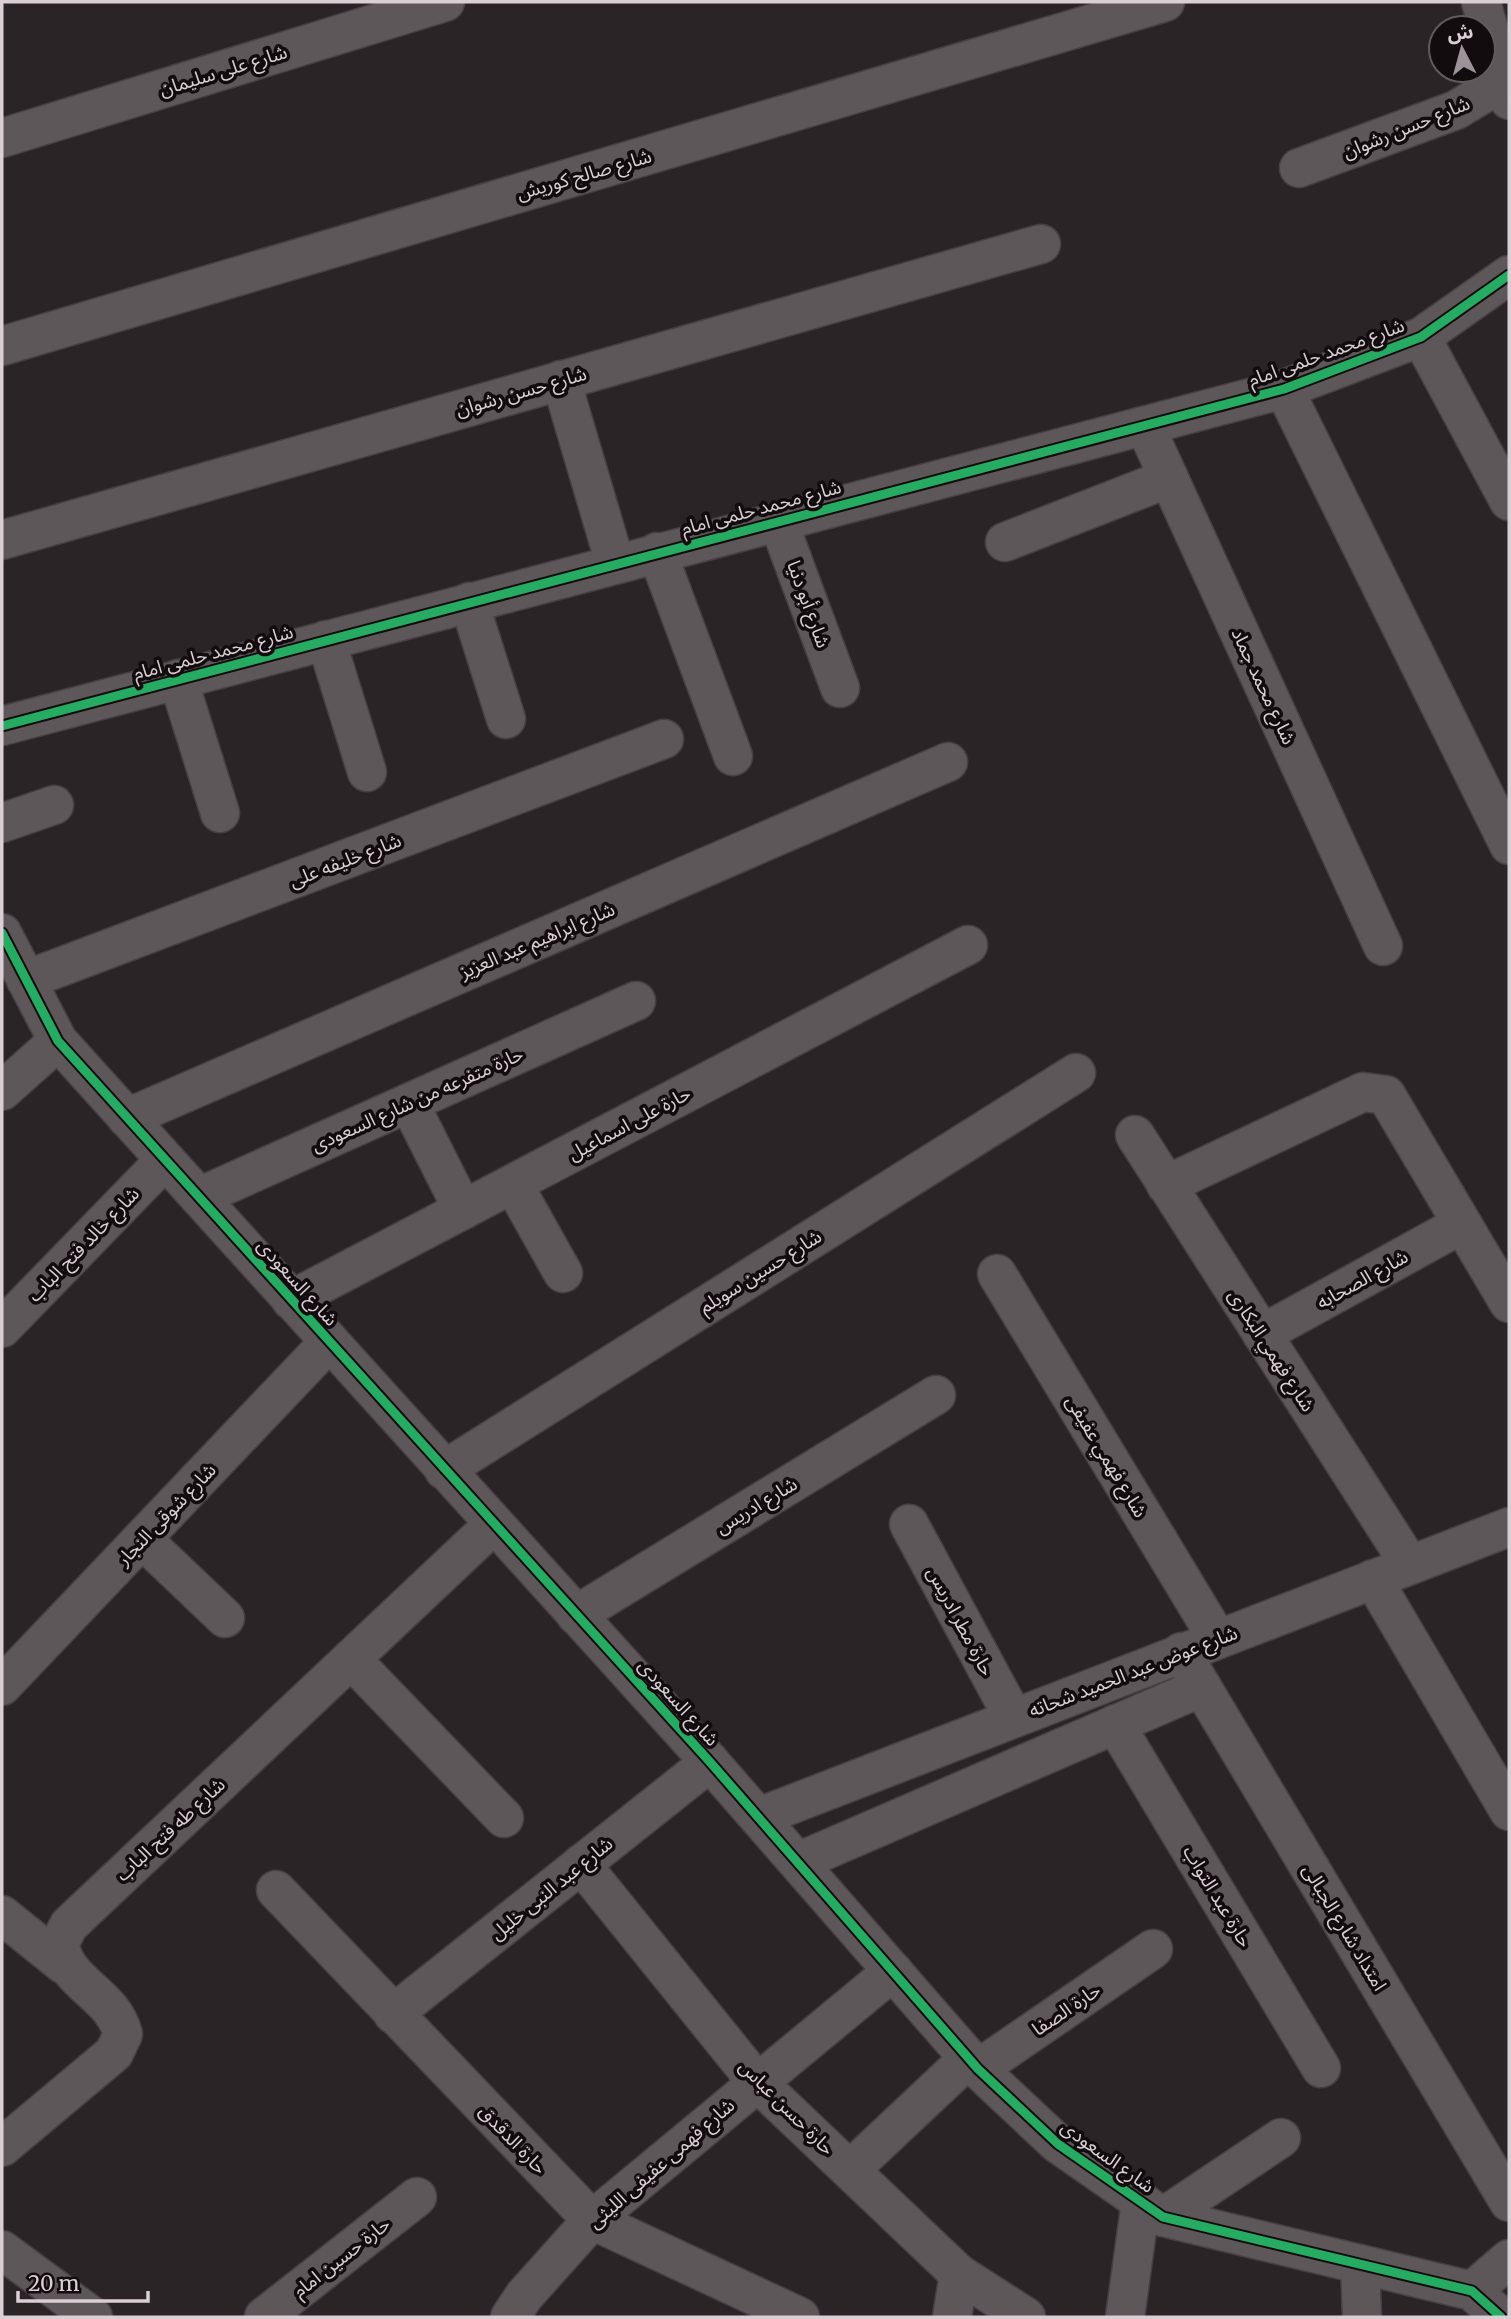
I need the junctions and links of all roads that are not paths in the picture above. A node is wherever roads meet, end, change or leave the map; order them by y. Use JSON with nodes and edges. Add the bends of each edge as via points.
{"nodes":[{"id":1,"x":445,"y":2,"type":"edge"},
{"id":2,"x":1166,"y":2,"type":"edge"},
{"id":3,"x":1481,"y":2,"type":"edge"},
{"id":4,"x":1507,"y":86,"type":"edge"},
{"id":5,"x":2,"y":138,"type":"edge"},
{"id":6,"x":1299,"y":168,"type":"dead end"},
{"id":7,"x":1041,"y":244,"type":"dead end"},
{"id":8,"x":1509,"y":275,"type":"edge"},
{"id":9,"x":1421,"y":337,"type":"junction"},
{"id":10,"x":2,"y":346,"type":"edge"},
{"id":11,"x":561,"y":380,"type":"junction"},
{"id":12,"x":1284,"y":389,"type":"junction"},
{"id":13,"x":1145,"y":426,"type":"junction"},
{"id":14,"x":1169,"y":478,"type":"junction"},
{"id":15,"x":1509,"y":501,"type":"edge"},
{"id":16,"x":778,"y":521,"type":"junction"},
{"id":17,"x":2,"y":540,"type":"edge"},
{"id":18,"x":1005,"y":542,"type":"dead end"},
{"id":19,"x":657,"y":552,"type":"junction"},
{"id":20,"x":615,"y":563,"type":"junction"},
{"id":21,"x":469,"y":602,"type":"junction"},
{"id":22,"x":326,"y":639,"type":"junction"},
{"id":23,"x":178,"y":679,"type":"junction"},
{"id":24,"x":840,"y":688,"type":"dead end"},
{"id":25,"x":506,"y":719,"type":"dead end"},
{"id":26,"x":2,"y":726,"type":"edge"},
{"id":27,"x":664,"y":739,"type":"dead end"},
{"id":28,"x":733,"y":757,"type":"dead end"},
{"id":29,"x":948,"y":762,"type":"dead end"},
{"id":30,"x":367,"y":772,"type":"dead end"},
{"id":31,"x":54,"y":805,"type":"dead end"},
{"id":32,"x":220,"y":813,"type":"dead end"},
{"id":33,"x":2,"y":823,"type":"edge"},
{"id":34,"x":1509,"y":845,"type":"edge"},
{"id":35,"x":2,"y":933,"type":"edge"},
{"id":36,"x":968,"y":945,"type":"dead end"},
{"id":37,"x":1383,"y":946,"type":"dead end"},
{"id":38,"x":26,"y":980,"type":"junction"},
{"id":39,"x":636,"y":1001,"type":"dead end"},
{"id":40,"x":58,"y":1041,"type":"junction"},
{"id":41,"x":1076,"y":1073,"type":"dead end"},
{"id":42,"x":2,"y":1091,"type":"edge"},
{"id":43,"x":409,"y":1103,"type":"junction"},
{"id":44,"x":127,"y":1118,"type":"junction"},
{"id":45,"x":1135,"y":1135,"type":"dead end"},
{"id":46,"x":165,"y":1160,"type":"junction"},
{"id":47,"x":513,"y":1184,"type":"junction"},
{"id":48,"x":1167,"y":1185,"type":"junction"},
{"id":49,"x":199,"y":1197,"type":"junction"},
{"id":50,"x":463,"y":1210,"type":"junction"},
{"id":51,"x":1462,"y":1224,"type":"junction"},
{"id":52,"x":563,"y":1273,"type":"dead end"},
{"id":53,"x":997,"y":1274,"type":"dead end"},
{"id":54,"x":291,"y":1300,"type":"junction"},
{"id":55,"x":1509,"y":1303,"type":"edge"},
{"id":56,"x":2,"y":1328,"type":"edge"},
{"id":57,"x":1262,"y":1334,"type":"junction"},
{"id":58,"x":329,"y":1342,"type":"junction"},
{"id":59,"x":936,"y":1395,"type":"dead end"},
{"id":60,"x":444,"y":1470,"type":"junction"},
{"id":61,"x":909,"y":1524,"type":"dead end"},
{"id":62,"x":492,"y":1525,"type":"junction"},
{"id":63,"x":1509,"y":1527,"type":"edge"},
{"id":64,"x":142,"y":1539,"type":"junction"},
{"id":65,"x":1410,"y":1565,"type":"junction"},
{"id":66,"x":1373,"y":1579,"type":"junction"},
{"id":67,"x":576,"y":1615,"type":"junction"},
{"id":68,"x":225,"y":1618,"type":"dead end"},
{"id":69,"x":1217,"y":1638,"type":"junction"},
{"id":70,"x":1181,"y":1652,"type":"junction"},
{"id":71,"x":351,"y":1659,"type":"junction"},
{"id":72,"x":2,"y":1686,"type":"edge"},
{"id":73,"x":1202,"y":1687,"type":"junction"},
{"id":74,"x":1000,"y":1723,"type":"junction"},
{"id":75,"x":1115,"y":1724,"type":"junction"},
{"id":76,"x":710,"y":1762,"type":"junction"},
{"id":77,"x":1009,"y":1770,"type":"junction"},
{"id":78,"x":1509,"y":1811,"type":"edge"},
{"id":79,"x":759,"y":1817,"type":"junction"},
{"id":80,"x":504,"y":1818,"type":"dead end"},
{"id":81,"x":798,"y":1862,"type":"junction"},
{"id":82,"x":581,"y":1864,"type":"junction"},
{"id":83,"x":276,"y":1890,"type":"dead end"},
{"id":84,"x":2,"y":1914,"type":"edge"},
{"id":85,"x":1153,"y":1949,"type":"dead end"},
{"id":86,"x":63,"y":1964,"type":"junction"},
{"id":87,"x":893,"y":1971,"type":"junction"},
{"id":88,"x":393,"y":2014,"type":"junction"},
{"id":89,"x":974,"y":2063,"type":"junction"},
{"id":90,"x":1321,"y":2068,"type":"dead end"},
{"id":91,"x":756,"y":2081,"type":"junction"},
{"id":92,"x":1281,"y":2138,"type":"dead end"},
{"id":93,"x":2,"y":2147,"type":"edge"},
{"id":94,"x":850,"y":2170,"type":"junction"},
{"id":95,"x":417,"y":2197,"type":"dead end"},
{"id":96,"x":1509,"y":2202,"type":"edge"},
{"id":97,"x":1152,"y":2209,"type":"junction"},
{"id":98,"x":592,"y":2220,"type":"junction"},
{"id":99,"x":2,"y":2250,"type":"edge"},
{"id":100,"x":1509,"y":2259,"type":"edge"},
{"id":101,"x":1360,"y":2264,"type":"junction"},
{"id":102,"x":959,"y":2274,"type":"junction"},
{"id":103,"x":17,"y":2280,"type":"edge"},
{"id":104,"x":1472,"y":2291,"type":"junction"},
{"id":105,"x":93,"y":2317,"type":"edge"},
{"id":106,"x":264,"y":2317,"type":"edge"},
{"id":107,"x":510,"y":2317,"type":"edge"},
{"id":108,"x":800,"y":2317,"type":"edge"},
{"id":109,"x":952,"y":2317,"type":"edge"},
{"id":110,"x":1026,"y":2317,"type":"edge"},
{"id":111,"x":1125,"y":2317,"type":"edge"},
{"id":112,"x":1362,"y":2317,"type":"edge"},
{"id":113,"x":1501,"y":2317,"type":"edge"}],
"edges":[{"from":1,"to":5,"type":"street","name":"شارع على سليمان"},
{"from":2,"to":10,"type":"street","name":"شارع صالح كوريش"},
{"from":3,"to":4,"type":"street"},
{"from":4,"to":6,"type":"street","name":"شارع حسن رشوان","via":[[1456,110]]},
{"from":7,"to":11,"type":"street","name":"شارع حسن رشوان"},
{"from":8,"to":9,"type":"street","name":"شارع محمد حلمى امام"},
{"from":9,"to":12,"type":"street","name":"شارع محمد حلمى امام"},
{"from":9,"to":15,"type":"street"},
{"from":11,"to":17,"type":"street","name":"شارع حسن رشوان"},
{"from":11,"to":20,"type":"street"},
{"from":12,"to":13,"type":"street","name":"شارع محمد حلمى امام"},
{"from":12,"to":34,"type":"street"},
{"from":13,"to":14,"type":"street","name":"شارع محمد جماد"},
{"from":13,"to":16,"type":"street","name":"شارع محمد حلمى امام"},
{"from":14,"to":18,"type":"street"},
{"from":14,"to":37,"type":"street","name":"شارع محمد جماد"},
{"from":16,"to":19,"type":"street","name":"شارع محمد حلمى امام"},
{"from":16,"to":24,"type":"street","name":"شارع أبو دنيا"},
{"from":19,"to":20,"type":"street","name":"شارع محمد حلمى امام"},
{"from":19,"to":28,"type":"street"},
{"from":20,"to":21,"type":"street","name":"شارع محمد حلمى امام"},
{"from":21,"to":22,"type":"street","name":"شارع محمد حلمى امام"},
{"from":21,"to":25,"type":"street"},
{"from":22,"to":23,"type":"street","name":"شارع محمد حلمى امام"},
{"from":22,"to":30,"type":"street"},
{"from":23,"to":26,"type":"street","name":"شارع محمد حلمى امام"},
{"from":23,"to":32,"type":"street"},
{"from":27,"to":38,"type":"street","name":"شارع خليفه على"},
{"from":29,"to":44,"type":"street","name":"شارع ابراهيم عبد العزيز"},
{"from":31,"to":33,"type":"street"},
{"from":35,"to":38,"type":"street","name":"شارع السعودى"},
{"from":36,"to":47,"type":"street","name":"حارة على اسماعيل"},
{"from":38,"to":40,"type":"street","name":"شارع السعودى"},
{"from":39,"to":43,"type":"street","name":"حارة متفرعه من شارع السعودى"},
{"from":40,"to":42,"type":"street"},
{"from":40,"to":44,"type":"street","name":"شارع السعودى"},
{"from":41,"to":60,"type":"street","name":"شارع حسين سويلم"},
{"from":43,"to":49,"type":"street","name":"حارة متفرعه من شارع السعودى"},
{"from":43,"to":50,"type":"street"},
{"from":44,"to":46,"type":"street","name":"شارع السعودى"},
{"from":45,"to":48,"type":"street","name":"شارع فهمي البكارى"},
{"from":46,"to":49,"type":"street","name":"شارع السعودى"},
{"from":46,"to":56,"type":"street","name":"شارع خالد فتح الباب"},
{"from":47,"to":50,"type":"street","name":"حارة على اسماعيل"},
{"from":47,"to":52,"type":"street"},
{"from":48,"to":51,"type":"street","via":[[1363,1092],[1386,1095]]},
{"from":48,"to":57,"type":"street","name":"شارع فهمي البكارى"},
{"from":49,"to":54,"type":"street","name":"شارع السعودى"},
{"from":50,"to":54,"type":"street","name":"حارة على اسماعيل"},
{"from":51,"to":55,"type":"street"},
{"from":51,"to":57,"type":"street","name":"شارع الصحابه"},
{"from":53,"to":69,"type":"street","name":"شارع فهمي عفيفى"},
{"from":54,"to":58,"type":"street","name":"شارع السعودى"},
{"from":57,"to":65,"type":"street","name":"شارع فهمي البكارى"},
{"from":58,"to":60,"type":"street","name":"شارع السعودى"},
{"from":58,"to":64,"type":"street","name":"شارع شوقى النجار"},
{"from":59,"to":67,"type":"street","name":"شارع ادريس"},
{"from":60,"to":62,"type":"street","name":"شارع السعودى"},
{"from":61,"to":74,"type":"street","name":"حارة مطر ادريس"},
{"from":62,"to":67,"type":"street","name":"شارع السعودى"},
{"from":62,"to":71,"type":"street","name":"شارع طه فتح الباب"},
{"from":63,"to":65,"type":"street","name":"شارع عوض عبد الحميد شحاته"},
{"from":64,"to":68,"type":"street"},
{"from":64,"to":72,"type":"street","name":"شارع شوقى النجار"},
{"from":65,"to":66,"type":"street","name":"شارع عوض عبد الحميد شحاته"},
{"from":66,"to":69,"type":"street","name":"شارع عوض عبد الحميد شحاته"},
{"from":66,"to":78,"type":"street"},
{"from":67,"to":76,"type":"street","name":"شارع السعودى"},
{"from":69,"to":70,"type":"street","name":"شارع عوض عبد الحميد شحاته"},
{"from":70,"to":73,"type":"street","name":"امتداد شارع الجبالى"},
{"from":70,"to":74,"type":"street","name":"شارع عوض عبد الحميد شحاته"},
{"from":71,"to":80,"type":"street"},
{"from":71,"to":86,"type":"street","name":"شارع طه فتح الباب","via":[[69,1926],[59,1944]]},
{"from":73,"to":75,"type":"street"},
{"from":73,"to":96,"type":"street","name":"امتداد شارع الجبالى"},
{"from":74,"to":77,"type":"street","name":"حارة مطر ادريس"},
{"from":74,"to":79,"type":"street","name":"شارع عوض عبد الحميد شحاته"},
{"from":75,"to":77,"type":"street"},
{"from":75,"to":90,"type":"street","name":"حارة عبد التواب"},
{"from":76,"to":79,"type":"street","name":"شارع السعودى"},
{"from":76,"to":82,"type":"street","name":"شارع عبد النبى خليل"},
{"from":77,"to":81,"type":"street"},
{"from":79,"to":81,"type":"street","name":"شارع السعودى"},
{"from":81,"to":87,"type":"street","name":"شارع السعودى"},
{"from":82,"to":88,"type":"street","name":"شارع عبد النبى خليل"},
{"from":82,"to":91,"type":"street","name":"حارة حسن عباس"},
{"from":83,"to":88,"type":"street","name":"حارة الدقدق"},
{"from":84,"to":86,"type":"street"},
{"from":85,"to":89,"type":"street","name":"حارة الصفا"},
{"from":86,"to":93,"type":"street","via":[[118,2015],[123,2034],[114,2053]]},
{"from":87,"to":89,"type":"street","name":"شارع السعودى"},
{"from":87,"to":91,"type":"street","name":"شارع فهمى عفيفى الليثى"},
{"from":88,"to":98,"type":"street","name":"حارة الدقدق"},
{"from":89,"to":94,"type":"street","name":"حارة الصفا"},
{"from":89,"to":97,"type":"street","name":"شارع السعودى","via":[[1058,2144]]},
{"from":91,"to":94,"type":"street","name":"حارة حسن عباس"},
{"from":91,"to":98,"type":"street","name":"شارع فهمى عفيفى الليثى"},
{"from":92,"to":97,"type":"street"},
{"from":94,"to":102,"type":"street","name":"حارة حسن عباس"},
{"from":95,"to":106,"type":"street","name":"حارة حسين امام"},
{"from":97,"to":101,"type":"street","name":"شارع السعودى"},
{"from":97,"to":111,"type":"street"},
{"from":98,"to":107,"type":"street","name":"شارع فهمى عفيفى الليثى"},
{"from":98,"to":108,"type":"street","name":"حارة الدقدق"},
{"from":99,"to":103,"type":"street"},
{"from":100,"to":104,"type":"street"},
{"from":101,"to":104,"type":"street","name":"شارع السعودى"},
{"from":101,"to":112,"type":"street"},
{"from":102,"to":109,"type":"street"},
{"from":102,"to":110,"type":"street","name":"حارة حسن عباس"},
{"from":103,"to":105,"type":"street"},
{"from":104,"to":113,"type":"street"}]}
